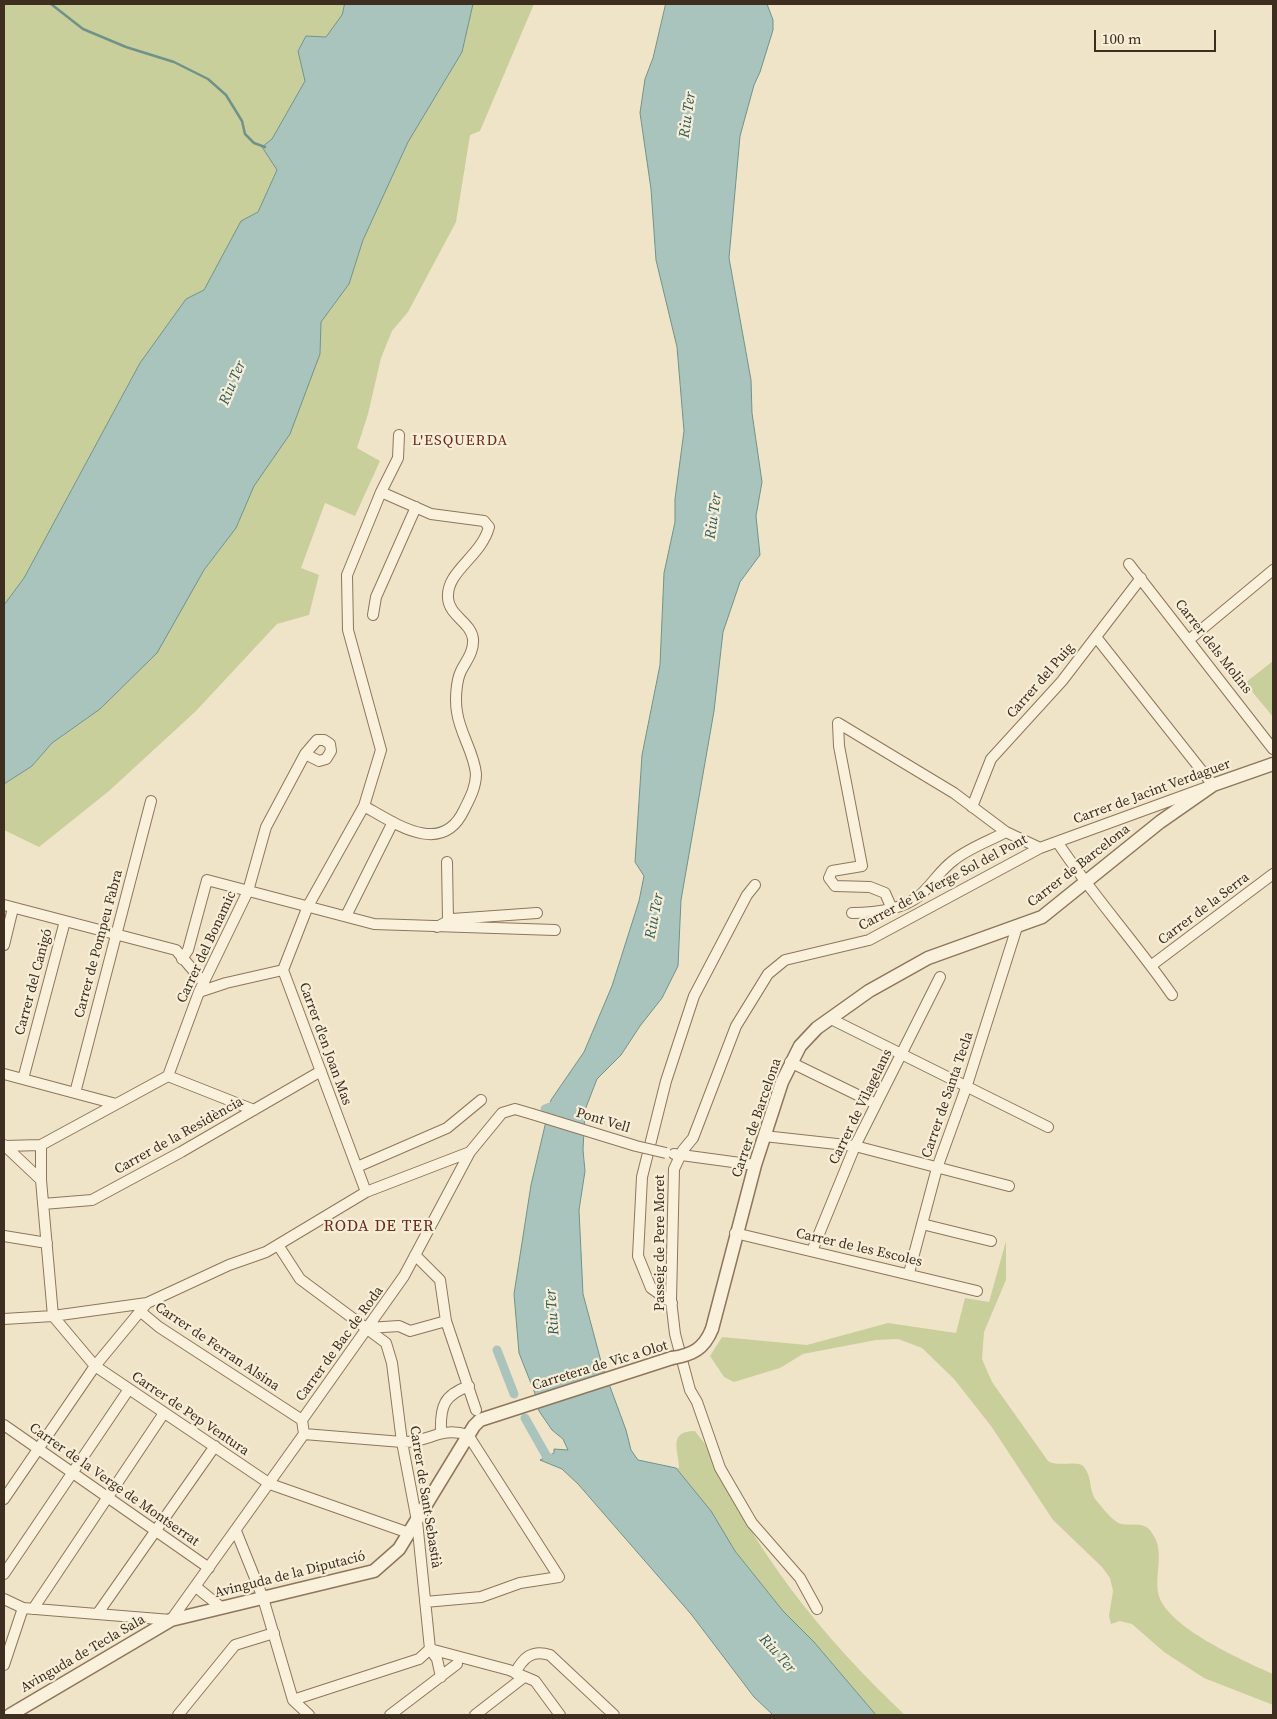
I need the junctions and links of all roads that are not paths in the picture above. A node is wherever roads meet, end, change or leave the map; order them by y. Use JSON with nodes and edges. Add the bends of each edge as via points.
{"nodes":[{"id":1,"x":399,"y":435,"type":"dead end"},
{"id":2,"x":381,"y":492,"type":"junction"},
{"id":3,"x":416,"y":507,"type":"junction"},
{"id":4,"x":1129,"y":564,"type":"dead end"},
{"id":5,"x":1273,"y":570,"type":"edge"},
{"id":6,"x":1141,"y":578,"type":"junction"},
{"id":7,"x":373,"y":615,"type":"dead end"},
{"id":8,"x":1096,"y":638,"type":"junction"},
{"id":9,"x":1190,"y":639,"type":"junction"},
{"id":10,"x":1273,"y":748,"type":"edge"},
{"id":11,"x":306,"y":754,"type":"dead end"},
{"id":12,"x":1273,"y":764,"type":"edge"},
{"id":13,"x":1213,"y":785,"type":"junction"},
{"id":14,"x":151,"y":801,"type":"dead end"},
{"id":15,"x":364,"y":806,"type":"junction"},
{"id":16,"x":972,"y":807,"type":"junction"},
{"id":17,"x":393,"y":822,"type":"junction"},
{"id":18,"x":1006,"y":832,"type":"junction"},
{"id":19,"x":1058,"y":843,"type":"junction"},
{"id":20,"x":1040,"y":848,"type":"junction"},
{"id":21,"x":447,"y":862,"type":"dead end"},
{"id":22,"x":1273,"y":874,"type":"edge"},
{"id":23,"x":1084,"y":881,"type":"junction"},
{"id":24,"x":755,"y":885,"type":"dead end"},
{"id":25,"x":248,"y":890,"type":"junction"},
{"id":26,"x":8,"y":906,"type":"edge"},
{"id":27,"x":308,"y":906,"type":"junction"},
{"id":28,"x":892,"y":909,"type":"junction"},
{"id":29,"x":852,"y":912,"type":"dead end"},
{"id":30,"x":537,"y":913,"type":"dead end"},
{"id":31,"x":346,"y":916,"type":"junction"},
{"id":32,"x":448,"y":920,"type":"junction"},
{"id":33,"x":65,"y":921,"type":"junction"},
{"id":34,"x":436,"y":927,"type":"junction"},
{"id":35,"x":1017,"y":927,"type":"junction"},
{"id":36,"x":555,"y":930,"type":"dead end"},
{"id":37,"x":115,"y":934,"type":"junction"},
{"id":38,"x":4,"y":944,"type":"edge"},
{"id":39,"x":182,"y":959,"type":"junction"},
{"id":40,"x":1152,"y":965,"type":"junction"},
{"id":41,"x":283,"y":970,"type":"junction"},
{"id":42,"x":940,"y":977,"type":"dead end"},
{"id":43,"x":202,"y":987,"type":"junction"},
{"id":44,"x":1172,"y":995,"type":"dead end"},
{"id":45,"x":831,"y":1019,"type":"junction"},
{"id":46,"x":901,"y":1055,"type":"junction"},
{"id":47,"x":790,"y":1062,"type":"junction"},
{"id":48,"x":321,"y":1071,"type":"junction"},
{"id":49,"x":4,"y":1074,"type":"edge"},
{"id":50,"x":168,"y":1076,"type":"junction"},
{"id":51,"x":23,"y":1079,"type":"junction"},
{"id":52,"x":966,"y":1088,"type":"junction"},
{"id":53,"x":75,"y":1093,"type":"junction"},
{"id":54,"x":481,"y":1100,"type":"dead end"},
{"id":55,"x":116,"y":1104,"type":"junction"},
{"id":56,"x":876,"y":1104,"type":"junction"},
{"id":57,"x":254,"y":1110,"type":"junction"},
{"id":58,"x":1048,"y":1127,"type":"dead end"},
{"id":59,"x":764,"y":1136,"type":"junction"},
{"id":60,"x":4,"y":1145,"type":"edge"},
{"id":61,"x":41,"y":1145,"type":"junction"},
{"id":62,"x":855,"y":1146,"type":"junction"},
{"id":63,"x":470,"y":1152,"type":"junction"},
{"id":64,"x":680,"y":1156,"type":"junction"},
{"id":65,"x":755,"y":1164,"type":"junction"},
{"id":66,"x":356,"y":1166,"type":"junction"},
{"id":67,"x":937,"y":1168,"type":"junction"},
{"id":68,"x":41,"y":1180,"type":"junction"},
{"id":69,"x":1009,"y":1186,"type":"dead end"},
{"id":70,"x":366,"y":1192,"type":"junction"},
{"id":71,"x":43,"y":1204,"type":"junction"},
{"id":72,"x":922,"y":1224,"type":"junction"},
{"id":73,"x":736,"y":1233,"type":"junction"},
{"id":74,"x":4,"y":1236,"type":"edge"},
{"id":75,"x":991,"y":1241,"type":"dead end"},
{"id":76,"x":47,"y":1243,"type":"junction"},
{"id":77,"x":278,"y":1245,"type":"junction"},
{"id":78,"x":812,"y":1251,"type":"junction"},
{"id":79,"x":415,"y":1255,"type":"junction"},
{"id":80,"x":909,"y":1273,"type":"junction"},
{"id":81,"x":977,"y":1291,"type":"dead end"},
{"id":82,"x":672,"y":1303,"type":"junction"},
{"id":83,"x":144,"y":1307,"type":"junction"},
{"id":84,"x":54,"y":1316,"type":"junction"},
{"id":85,"x":4,"y":1319,"type":"edge"},
{"id":86,"x":446,"y":1321,"type":"junction"},
{"id":87,"x":368,"y":1328,"type":"junction"},
{"id":88,"x":712,"y":1329,"type":"joint"},
{"id":89,"x":95,"y":1366,"type":"junction"},
{"id":90,"x":468,"y":1386,"type":"junction"},
{"id":91,"x":129,"y":1389,"type":"junction"},
{"id":92,"x":164,"y":1413,"type":"junction"},
{"id":93,"x":481,"y":1414,"type":"junction"},
{"id":94,"x":302,"y":1420,"type":"junction"},
{"id":95,"x":4,"y":1425,"type":"edge"},
{"id":96,"x":441,"y":1432,"type":"junction"},
{"id":97,"x":304,"y":1434,"type":"junction"},
{"id":98,"x":468,"y":1435,"type":"junction"},
{"id":99,"x":402,"y":1442,"type":"junction"},
{"id":100,"x":215,"y":1446,"type":"junction"},
{"id":101,"x":38,"y":1448,"type":"junction"},
{"id":102,"x":74,"y":1473,"type":"junction"},
{"id":103,"x":270,"y":1484,"type":"junction"},
{"id":104,"x":108,"y":1497,"type":"junction"},
{"id":105,"x":4,"y":1499,"type":"edge"},
{"id":106,"x":417,"y":1521,"type":"junction"},
{"id":107,"x":156,"y":1531,"type":"junction"},
{"id":108,"x":236,"y":1531,"type":"junction"},
{"id":109,"x":409,"y":1533,"type":"junction"},
{"id":110,"x":209,"y":1568,"type":"junction"},
{"id":111,"x":4,"y":1574,"type":"edge"},
{"id":112,"x":196,"y":1587,"type":"junction"},
{"id":113,"x":263,"y":1598,"type":"junction"},
{"id":114,"x":4,"y":1599,"type":"edge"},
{"id":115,"x":426,"y":1602,"type":"junction"},
{"id":116,"x":28,"y":1608,"type":"junction"},
{"id":117,"x":222,"y":1608,"type":"junction"},
{"id":118,"x":816,"y":1609,"type":"dead end"},
{"id":119,"x":98,"y":1613,"type":"junction"},
{"id":120,"x":171,"y":1620,"type":"junction"},
{"id":121,"x":274,"y":1633,"type":"junction"},
{"id":122,"x":430,"y":1649,"type":"junction"},
{"id":123,"x":457,"y":1664,"type":"dead end"},
{"id":124,"x":4,"y":1665,"type":"edge"},
{"id":125,"x":520,"y":1675,"type":"junction"},
{"id":126,"x":441,"y":1677,"type":"junction"},
{"id":127,"x":293,"y":1700,"type":"junction"},
{"id":128,"x":10,"y":1715,"type":"edge"},
{"id":129,"x":178,"y":1715,"type":"edge"},
{"id":130,"x":309,"y":1715,"type":"edge"},
{"id":131,"x":390,"y":1715,"type":"edge"},
{"id":132,"x":475,"y":1715,"type":"edge"},
{"id":133,"x":560,"y":1715,"type":"edge"},
{"id":134,"x":614,"y":1715,"type":"edge"}],
"edges":[{"from":1,"to":2,"type":"street","name":"Carrer d'en Joan Mas","via":[[398,458]]},
{"from":2,"to":3,"type":"street"},
{"from":2,"to":15,"type":"street","name":"Carrer d'en Joan Mas","via":[[347,576],[348,630],[381,750]]},
{"from":3,"to":7,"type":"street","via":[[376,597]]},
{"from":3,"to":17,"type":"street","via":[[431,514],[484,521],[489,527],[482,545],[453,577],[448,598],[451,609],[469,629],[473,639],[469,658],[460,672],[457,712],[473,756],[476,775],[474,789],[459,822],[447,830],[434,836]]},
{"from":4,"to":6,"type":"street","name":"Carrer dels Molins"},
{"from":5,"to":9,"type":"street"},
{"from":6,"to":8,"type":"street","name":"Carrer del Puig"},
{"from":6,"to":9,"type":"street","name":"Carrer dels Molins"},
{"from":8,"to":13,"type":"street"},
{"from":8,"to":16,"type":"street","name":"Carrer del Puig","via":[[1062,681],[991,759]]},
{"from":9,"to":10,"type":"street","name":"Carrer dels Molins"},
{"from":11,"to":25,"type":"street","name":"Carrer del Bonamic","via":[[266,827]]},
{"from":12,"to":13,"type":"street","name":"Carrer de Jacint Verdaguer"},
{"from":13,"to":19,"type":"street","name":"Carrer de Jacint Verdaguer"},
{"from":13,"to":23,"type":"street","name":"Carrer de Barcelona"},
{"from":14,"to":37,"type":"street","name":"Carrer de Pompeu Fabra"},
{"from":15,"to":17,"type":"street"},
{"from":15,"to":27,"type":"street","name":"Carrer d'en Joan Mas"},
{"from":16,"to":18,"type":"street"},
{"from":16,"to":28,"type":"street","via":[[954,792],[838,724],[839,746],[862,866],[832,871],[829,878],[835,886],[870,887],[885,893]]},
{"from":17,"to":31,"type":"street"},
{"from":18,"to":20,"type":"street"},
{"from":18,"to":28,"type":"street","via":[[956,858],[918,896]]},
{"from":19,"to":20,"type":"street","name":"Carrer de Jacint Verdaguer"},
{"from":19,"to":23,"type":"street"},
{"from":20,"to":64,"type":"street","name":"Carrer de la Verge Sol del Pont","via":[[869,940],[779,964],[768,974],[736,1026],[693,1138]]},
{"from":21,"to":32,"type":"street"},
{"from":22,"to":40,"type":"street","name":"Carrer de la Serra"},
{"from":23,"to":35,"type":"street","name":"Carrer de Barcelona","via":[[1042,917]]},
{"from":23,"to":40,"type":"street"},
{"from":24,"to":82,"type":"street","via":[[694,996],[666,1081],[642,1177],[638,1256],[651,1288]]},
{"from":25,"to":27,"type":"street"},
{"from":25,"to":39,"type":"street","via":[[207,880],[188,950]]},
{"from":25,"to":43,"type":"street","name":"Carrer del Bonamic"},
{"from":26,"to":33,"type":"street"},
{"from":26,"to":38,"type":"street"},
{"from":27,"to":31,"type":"street"},
{"from":27,"to":41,"type":"street","name":"Carrer d'en Joan Mas"},
{"from":28,"to":29,"type":"street"},
{"from":30,"to":32,"type":"street"},
{"from":31,"to":34,"type":"street","via":[[374,924]]},
{"from":32,"to":34,"type":"street"},
{"from":33,"to":37,"type":"street"},
{"from":33,"to":51,"type":"street","name":"Carrer del Canigó"},
{"from":34,"to":36,"type":"street"},
{"from":35,"to":45,"type":"street","name":"Carrer de Barcelona","via":[[928,958],[869,990]]},
{"from":35,"to":52,"type":"street","name":"Carrer de Santa Tecla"},
{"from":37,"to":39,"type":"street","via":[[176,950]]},
{"from":37,"to":53,"type":"street","name":"Carrer de Pompeu Fabra"},
{"from":39,"to":43,"type":"street"},
{"from":40,"to":44,"type":"street"},
{"from":41,"to":43,"type":"street"},
{"from":41,"to":48,"type":"street","name":"Carrer d'en Joan Mas"},
{"from":42,"to":46,"type":"street","name":"Carrer de Vilagelans"},
{"from":43,"to":50,"type":"street","name":"Carrer del Bonamic"},
{"from":45,"to":46,"type":"street"},
{"from":45,"to":47,"type":"street","name":"Carrer de Barcelona","via":[[817,1028]]},
{"from":46,"to":52,"type":"street"},
{"from":46,"to":56,"type":"street","name":"Carrer de Vilagelans"},
{"from":47,"to":56,"type":"street"},
{"from":47,"to":59,"type":"street","name":"Carrer de Barcelona"},
{"from":48,"to":57,"type":"street","name":"Carrer de la Residència"},
{"from":48,"to":66,"type":"street","name":"Carrer d'en Joan Mas"},
{"from":49,"to":51,"type":"street"},
{"from":50,"to":55,"type":"street"},
{"from":50,"to":57,"type":"street"},
{"from":51,"to":53,"type":"street"},
{"from":52,"to":58,"type":"street"},
{"from":52,"to":67,"type":"street","name":"Carrer de Santa Tecla"},
{"from":53,"to":55,"type":"street"},
{"from":54,"to":66,"type":"street","via":[[447,1128]]},
{"from":55,"to":61,"type":"street"},
{"from":56,"to":62,"type":"street","name":"Carrer de Vilagelans"},
{"from":57,"to":71,"type":"street","name":"Carrer de la Residència","via":[[92,1200]]},
{"from":59,"to":62,"type":"street"},
{"from":59,"to":65,"type":"street","name":"Carrer de Barcelona"},
{"from":60,"to":61,"type":"street"},
{"from":60,"to":68,"type":"street"},
{"from":61,"to":68,"type":"street"},
{"from":62,"to":67,"type":"street"},
{"from":62,"to":78,"type":"street","name":"Carrer de Vilagelans"},
{"from":63,"to":64,"type":"street","name":"Pont Vell","bridge":true,"via":[[502,1113],[515,1109]]},
{"from":63,"to":70,"type":"street"},
{"from":63,"to":79,"type":"street","name":"Carrer de Bac de Roda"},
{"from":64,"to":65,"type":"street","name":"Pont Vell"},
{"from":64,"to":82,"type":"street","name":"Passeig de Pere Moret","via":[[674,1169]]},
{"from":65,"to":73,"type":"street","name":"Carrer de Barcelona"},
{"from":66,"to":70,"type":"street","name":"Carrer d'en Joan Mas"},
{"from":67,"to":69,"type":"street"},
{"from":67,"to":72,"type":"street","name":"Carrer de Santa Tecla"},
{"from":68,"to":71,"type":"street"},
{"from":70,"to":77,"type":"street"},
{"from":71,"to":76,"type":"street"},
{"from":72,"to":75,"type":"street"},
{"from":72,"to":80,"type":"street","name":"Carrer de Santa Tecla"},
{"from":73,"to":78,"type":"street","name":"Carrer de les Escoles"},
{"from":73,"to":88,"type":"street","name":"Carrer de Barcelona"},
{"from":74,"to":76,"type":"street"},
{"from":76,"to":84,"type":"street"},
{"from":77,"to":83,"type":"street"},
{"from":77,"to":87,"type":"street","name":"Carrer de Sant Sebastià","via":[[300,1279]]},
{"from":78,"to":80,"type":"street","name":"Carrer de les Escoles"},
{"from":79,"to":86,"type":"street","via":[[440,1280]]},
{"from":79,"to":87,"type":"street","name":"Carrer de Bac de Roda"},
{"from":80,"to":81,"type":"street","name":"Carrer de les Escoles"},
{"from":82,"to":118,"type":"street","name":"Passeig de Pere Moret","via":[[675,1334],[690,1390],[720,1468],[752,1523],[800,1578]]},
{"from":83,"to":84,"type":"street"},
{"from":83,"to":89,"type":"street"},
{"from":83,"to":94,"type":"street","name":"Carrer de Ferran Alsina","via":[[159,1327]]},
{"from":84,"to":85,"type":"street"},
{"from":84,"to":89,"type":"street","name":"Carrer de Pep Ventura"},
{"from":86,"to":87,"type":"street","via":[[410,1330],[399,1326]]},
{"from":86,"to":90,"type":"street"},
{"from":87,"to":94,"type":"street","name":"Carrer de Bac de Roda"},
{"from":87,"to":99,"type":"street","name":"Carrer de Sant Sebastià","via":[[386,1343],[392,1363]]},
{"from":88,"to":93,"type":"street","name":"Carretera de Vic a Olot","bridge":true,"via":[[708,1340],[693,1354]]},
{"from":89,"to":91,"type":"street","name":"Carrer de Pep Ventura"},
{"from":89,"to":101,"type":"street"},
{"from":90,"to":93,"type":"street"},
{"from":90,"to":96,"type":"street","via":[[452,1392],[445,1402],[441,1413]]},
{"from":91,"to":92,"type":"street","name":"Carrer de Pep Ventura"},
{"from":91,"to":102,"type":"street"},
{"from":92,"to":100,"type":"street","name":"Carrer de Pep Ventura"},
{"from":92,"to":104,"type":"street"},
{"from":93,"to":98,"type":"street","name":"Avinguda de la Diputació"},
{"from":94,"to":97,"type":"street","name":"Carrer de Bac de Roda"},
{"from":95,"to":101,"type":"street","name":"Carrer de la Verge de Montserrat"},
{"from":96,"to":98,"type":"street"},
{"from":96,"to":99,"type":"street"},
{"from":97,"to":99,"type":"street"},
{"from":97,"to":103,"type":"street"},
{"from":98,"to":106,"type":"street","name":"Avinguda de la Diputació"},
{"from":98,"to":115,"type":"street","via":[[559,1577],[520,1584],[481,1597]]},
{"from":99,"to":106,"type":"street","name":"Carrer de Sant Sebastià"},
{"from":100,"to":103,"type":"street","name":"Carrer de Pep Ventura"},
{"from":100,"to":107,"type":"street"},
{"from":101,"to":102,"type":"street","name":"Carrer de la Verge de Montserrat"},
{"from":101,"to":105,"type":"street"},
{"from":102,"to":104,"type":"street","name":"Carrer de la Verge de Montserrat"},
{"from":102,"to":111,"type":"street"},
{"from":103,"to":108,"type":"street"},
{"from":103,"to":109,"type":"street","name":"Carrer de Pep Ventura"},
{"from":104,"to":107,"type":"street","name":"Carrer de la Verge de Montserrat"},
{"from":104,"to":116,"type":"street"},
{"from":106,"to":109,"type":"street","name":"Avinguda de la Diputació"},
{"from":106,"to":115,"type":"street","name":"Carrer de Sant Sebastià"},
{"from":107,"to":110,"type":"street","name":"Carrer de la Verge de Montserrat"},
{"from":107,"to":119,"type":"street"},
{"from":108,"to":110,"type":"street"},
{"from":108,"to":113,"type":"street"},
{"from":109,"to":113,"type":"street","name":"Avinguda de la Diputació","via":[[399,1549],[374,1571]]},
{"from":110,"to":112,"type":"street"},
{"from":112,"to":117,"type":"street"},
{"from":112,"to":120,"type":"street"},
{"from":113,"to":117,"type":"street","name":"Avinguda de la Diputació"},
{"from":113,"to":121,"type":"street"},
{"from":114,"to":116,"type":"street"},
{"from":115,"to":122,"type":"street","name":"Carrer de Sant Sebastià"},
{"from":116,"to":119,"type":"street"},
{"from":116,"to":124,"type":"street"},
{"from":117,"to":120,"type":"street","name":"Avinguda de la Diputació"},
{"from":119,"to":120,"type":"street"},
{"from":120,"to":128,"type":"street","name":"Avinguda de Tecla Sala"},
{"from":121,"to":127,"type":"street"},
{"from":121,"to":129,"type":"street","via":[[236,1645]]},
{"from":122,"to":125,"type":"street"},
{"from":122,"to":126,"type":"street","name":"Carrer de Sant Sebastià","via":[[437,1658]]},
{"from":122,"to":127,"type":"street","via":[[419,1659]]},
{"from":123,"to":126,"type":"street"},
{"from":125,"to":132,"type":"street"},
{"from":125,"to":133,"type":"street","via":[[535,1681]]},
{"from":125,"to":134,"type":"street","via":[[522,1661],[532,1654],[542,1652],[550,1655]]},
{"from":126,"to":131,"type":"street"},
{"from":127,"to":130,"type":"street"}]}
